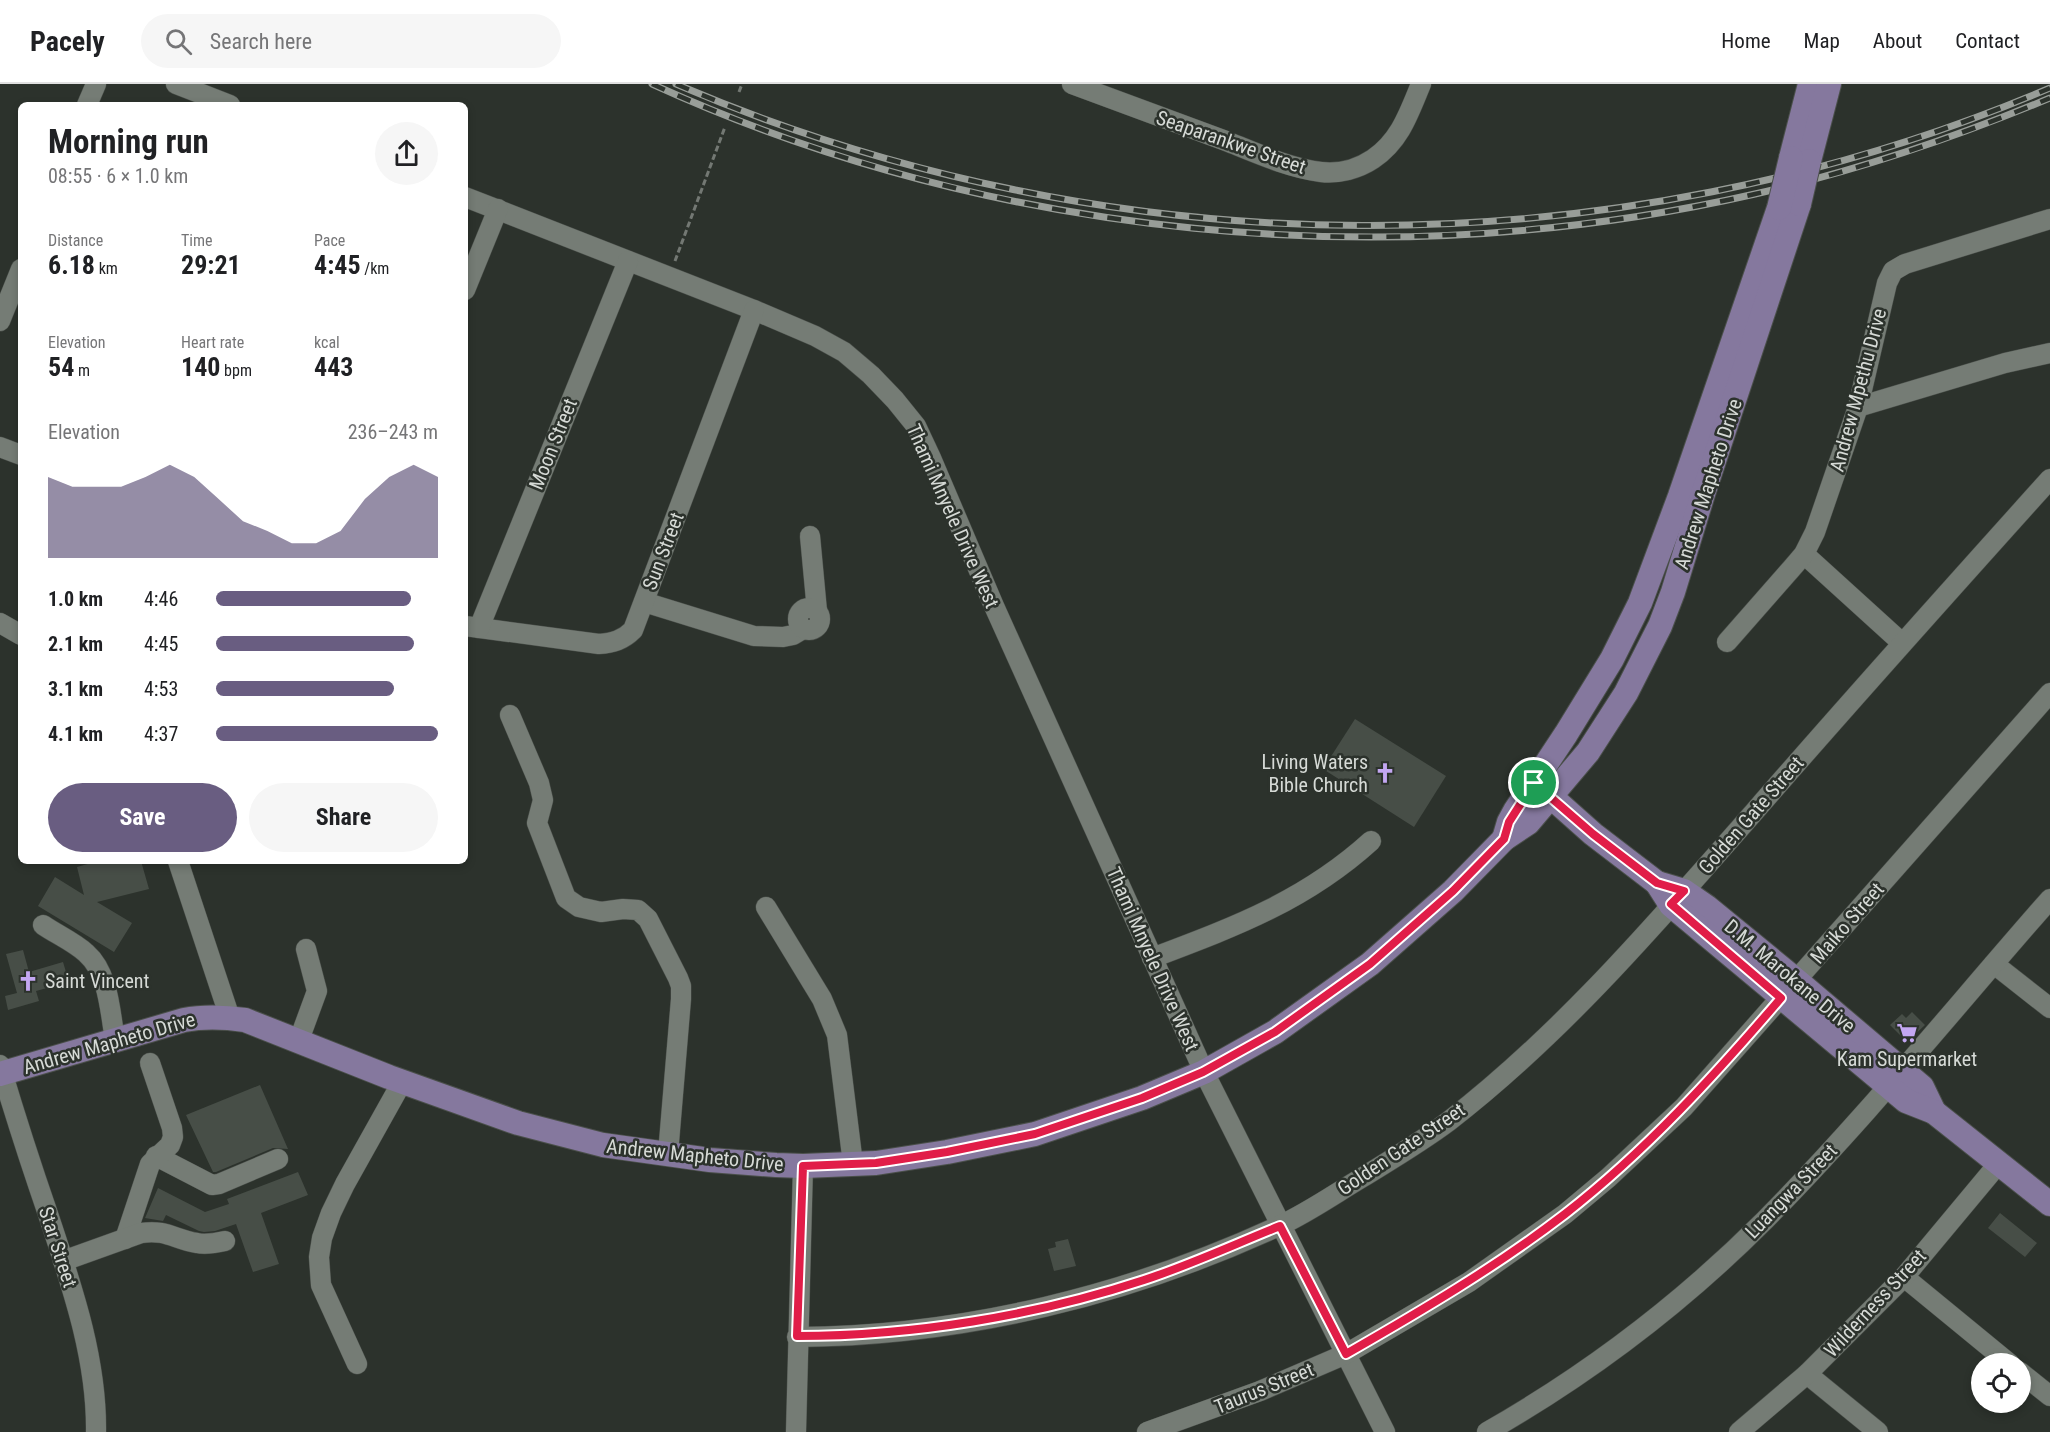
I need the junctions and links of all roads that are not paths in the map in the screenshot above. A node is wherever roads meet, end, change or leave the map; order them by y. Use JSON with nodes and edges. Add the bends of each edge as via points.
{"nodes":[{"id":1,"x":96,"y":84,"type":"edge"},
{"id":2,"x":176,"y":84,"type":"edge"},
{"id":3,"x":1072,"y":84,"type":"edge"},
{"id":4,"x":1421,"y":84,"type":"edge"},
{"id":5,"x":1810,"y":84,"type":"edge"},
{"id":6,"x":1829,"y":84,"type":"edge"},
{"id":7,"x":88,"y":102,"type":"edge"},
{"id":8,"x":222,"y":102,"type":"edge"},
{"id":9,"x":1800,"y":160,"type":"junction"},
{"id":10,"x":468,"y":198,"type":"edge"},
{"id":11,"x":498,"y":209,"type":"junction"},
{"id":12,"x":2050,"y":219,"type":"edge"},
{"id":13,"x":628,"y":261,"type":"junction"},
{"id":14,"x":18,"y":276,"type":"edge"},
{"id":15,"x":468,"y":283,"type":"edge"},
{"id":16,"x":754,"y":310,"type":"junction"},
{"id":17,"x":0,"y":321,"type":"edge"},
{"id":18,"x":2050,"y":353,"type":"edge"},
{"id":19,"x":1858,"y":407,"type":"junction"},
{"id":20,"x":0,"y":447,"type":"edge"},
{"id":21,"x":18,"y":454,"type":"edge"},
{"id":22,"x":2050,"y":479,"type":"edge"},
{"id":23,"x":810,"y":536,"type":"dead end"},
{"id":24,"x":1804,"y":554,"type":"junction"},
{"id":25,"x":644,"y":602,"type":"junction"},
{"id":26,"x":0,"y":623,"type":"edge"},
{"id":27,"x":472,"y":627,"type":"edge"},
{"id":28,"x":18,"y":633,"type":"edge"},
{"id":29,"x":1727,"y":642,"type":"dead end"},
{"id":30,"x":1902,"y":643,"type":"junction"},
{"id":31,"x":2050,"y":693,"type":"edge"},
{"id":32,"x":510,"y":715,"type":"dead end"},
{"id":33,"x":1543,"y":790,"type":"junction"},
{"id":34,"x":1371,"y":841,"type":"dead end"},
{"id":35,"x":179,"y":864,"type":"edge"},
{"id":36,"x":1677,"y":898,"type":"junction"},
{"id":37,"x":2050,"y":899,"type":"edge"},
{"id":38,"x":766,"y":907,"type":"dead end"},
{"id":39,"x":42,"y":925,"type":"dead end"},
{"id":40,"x":306,"y":949,"type":"dead end"},
{"id":41,"x":1152,"y":958,"type":"junction"},
{"id":42,"x":1994,"y":964,"type":"junction"},
{"id":43,"x":1789,"y":989,"type":"junction"},
{"id":44,"x":2050,"y":1008,"type":"edge"},
{"id":45,"x":230,"y":1018,"type":"junction"},
{"id":46,"x":115,"y":1040,"type":"junction"},
{"id":47,"x":299,"y":1040,"type":"junction"},
{"id":48,"x":150,"y":1063,"type":"dead end"},
{"id":49,"x":1,"y":1071,"type":"edge"},
{"id":50,"x":1203,"y":1072,"type":"junction"},
{"id":51,"x":1896,"y":1079,"type":"junction"},
{"id":52,"x":402,"y":1082,"type":"junction"},
{"id":53,"x":668,"y":1154,"type":"junction"},
{"id":54,"x":156,"y":1156,"type":"junction"},
{"id":55,"x":278,"y":1159,"type":"dead end"},
{"id":56,"x":1999,"y":1163,"type":"junction"},
{"id":57,"x":853,"y":1164,"type":"junction"},
{"id":58,"x":803,"y":1166,"type":"junction"},
{"id":59,"x":2050,"y":1204,"type":"edge"},
{"id":60,"x":1280,"y":1226,"type":"junction"},
{"id":61,"x":125,"y":1239,"type":"junction"},
{"id":62,"x":225,"y":1241,"type":"dead end"},
{"id":63,"x":63,"y":1261,"type":"junction"},
{"id":64,"x":1904,"y":1277,"type":"junction"},
{"id":65,"x":797,"y":1336,"type":"junction"},
{"id":66,"x":1997,"y":1353,"type":"edge"},
{"id":67,"x":1346,"y":1354,"type":"junction"},
{"id":68,"x":357,"y":1364,"type":"dead end"},
{"id":69,"x":1807,"y":1374,"type":"junction"},
{"id":70,"x":2031,"y":1381,"type":"edge"},
{"id":71,"x":2050,"y":1396,"type":"edge"},
{"id":72,"x":96,"y":1432,"type":"edge"},
{"id":73,"x":796,"y":1432,"type":"edge"},
{"id":74,"x":1147,"y":1432,"type":"edge"},
{"id":75,"x":1385,"y":1432,"type":"edge"},
{"id":76,"x":1487,"y":1432,"type":"edge"},
{"id":77,"x":1739,"y":1432,"type":"edge"},
{"id":78,"x":1878,"y":1432,"type":"edge"}],
"edges":[{"from":1,"to":7,"type":"street"},
{"from":2,"to":8,"type":"street"},
{"from":3,"to":4,"type":"street","name":"Seaparankwe Street","via":[[1270,158],[1334,172],[1372,160],[1393,142]]},
{"from":5,"to":9,"type":"main road","name":"Andrew Mapheto Drive"},
{"from":6,"to":9,"type":"main road","name":"Andrew Mapheto Drive"},
{"from":9,"to":33,"type":"main road","name":"Andrew Mapheto Drive","bridge":true,"via":[[1789,206],[1640,603]]},
{"from":10,"to":11,"type":"street","name":"Thami Mnyele Drive West"},
{"from":11,"to":13,"type":"street","name":"Thami Mnyele Drive West"},
{"from":11,"to":15,"type":"street"},
{"from":12,"to":19,"type":"street","name":"Andrew Mpethu Drive","via":[[1893,271]]},
{"from":13,"to":16,"type":"street","name":"Thami Mnyele Drive West"},
{"from":13,"to":27,"type":"street","name":"Moon Street"},
{"from":14,"to":17,"type":"street"},
{"from":16,"to":25,"type":"street","name":"Sun Street"},
{"from":16,"to":41,"type":"street","name":"Thami Mnyele Drive West","via":[[844,352],[871,375],[916,426]]},
{"from":18,"to":19,"type":"street"},
{"from":19,"to":24,"type":"street","name":"Andrew Mpethu Drive","via":[[1821,517]]},
{"from":20,"to":21,"type":"street"},
{"from":22,"to":30,"type":"street","name":"Golden Gate Street"},
{"from":23,"to":25,"type":"street","via":[[817,611],[807,608],[798,614],[803,629],[793,635],[754,636]]},
{"from":24,"to":29,"type":"street","name":"Andrew Mpethu Drive"},
{"from":24,"to":30,"type":"street"},
{"from":25,"to":27,"type":"street","name":"Sun Street","via":[[633,630],[609,643]]},
{"from":26,"to":28,"type":"street"},
{"from":30,"to":36,"type":"street","name":"Golden Gate Street"},
{"from":31,"to":43,"type":"street","name":"Maiko Street"},
{"from":32,"to":53,"type":"street","via":[[539,783],[543,801],[537,823],[566,898],[579,907],[601,912],[638,910],[648,919],[681,986]]},
{"from":33,"to":36,"type":"main road","name":"D.M. Marokane Drive"},
{"from":33,"to":50,"type":"main road","name":"Andrew Mapheto Drive","via":[[1509,822],[1504,839],[1453,891],[1370,964],[1275,1032]]},
{"from":34,"to":41,"type":"street","via":[[1321,881],[1281,904]]},
{"from":35,"to":45,"type":"street"},
{"from":36,"to":43,"type":"main road","name":"D.M. Marokane Drive","via":[[1707,907]]},
{"from":36,"to":60,"type":"street","name":"Golden Gate Street","via":[[1580,1005],[1481,1095],[1415,1145]]},
{"from":37,"to":42,"type":"street","name":"Luangwa Street"},
{"from":38,"to":57,"type":"street","via":[[822,999],[837,1035]]},
{"from":39,"to":46,"type":"street","via":[[86,952],[98,966]]},
{"from":40,"to":47,"type":"street","via":[[317,991]]},
{"from":41,"to":50,"type":"street","name":"Thami Mnyele Drive West"},
{"from":42,"to":44,"type":"street"},
{"from":42,"to":51,"type":"street","name":"Luangwa Street"},
{"from":43,"to":51,"type":"main road","name":"D.M. Marokane Drive"},
{"from":43,"to":67,"type":"street","name":"Maiko Street","via":[[1684,1107],[1565,1214],[1469,1282]]},
{"from":45,"to":46,"type":"main road","name":"Andrew Mapheto Drive","via":[[184,1020]]},
{"from":45,"to":47,"type":"main road","name":"Andrew Mapheto Drive"},
{"from":46,"to":49,"type":"main road","name":"Andrew Mapheto Drive"},
{"from":47,"to":52,"type":"main road","name":"Andrew Mapheto Drive"},
{"from":48,"to":54,"type":"street","via":[[173,1137],[170,1145]]},
{"from":49,"to":63,"type":"street","name":"Star Street"},
{"from":50,"to":57,"type":"main road","name":"Andrew Mapheto Drive","via":[[1142,1098],[1035,1134],[947,1152]]},
{"from":50,"to":60,"type":"street","name":"Thami Mnyele Drive West"},
{"from":51,"to":56,"type":"main road","name":"D.M. Marokane Drive","via":[[1922,1087],[1935,1112]]},
{"from":51,"to":76,"type":"street","name":"Luangwa Street","via":[[1763,1222],[1685,1293],[1602,1358]]},
{"from":52,"to":53,"type":"main road","name":"Andrew Mapheto Drive","via":[[518,1123],[603,1145]]},
{"from":52,"to":68,"type":"street","via":[[345,1185],[322,1238],[321,1285]]},
{"from":53,"to":58,"type":"main road","name":"Andrew Mapheto Drive"},
{"from":54,"to":55,"type":"street","via":[[212,1185]]},
{"from":54,"to":61,"type":"street"},
{"from":56,"to":59,"type":"main road","name":"D.M. Marokane Drive"},
{"from":56,"to":64,"type":"street","name":"Wilderness Street"},
{"from":57,"to":58,"type":"main road","name":"Andrew Mapheto Drive"},
{"from":58,"to":65,"type":"street"},
{"from":60,"to":65,"type":"street","name":"Golden Gate Street","via":[[1185,1266],[1052,1305],[887,1332]]},
{"from":60,"to":67,"type":"street","name":"Thami Mnyele Drive West"},
{"from":61,"to":62,"type":"street","via":[[164,1232],[196,1243]]},
{"from":61,"to":63,"type":"street"},
{"from":63,"to":72,"type":"street","name":"Star Street","via":[[88,1354]]},
{"from":64,"to":66,"type":"street"},
{"from":64,"to":69,"type":"street","name":"Wilderness Street"},
{"from":65,"to":73,"type":"street"},
{"from":67,"to":74,"type":"street","name":"Taurus Street","via":[[1260,1391]]},
{"from":67,"to":75,"type":"street","name":"Thami Mnyele Drive West"},
{"from":69,"to":77,"type":"street","name":"Wilderness Street"},
{"from":69,"to":78,"type":"street"},
{"from":70,"to":71,"type":"street"}]}
